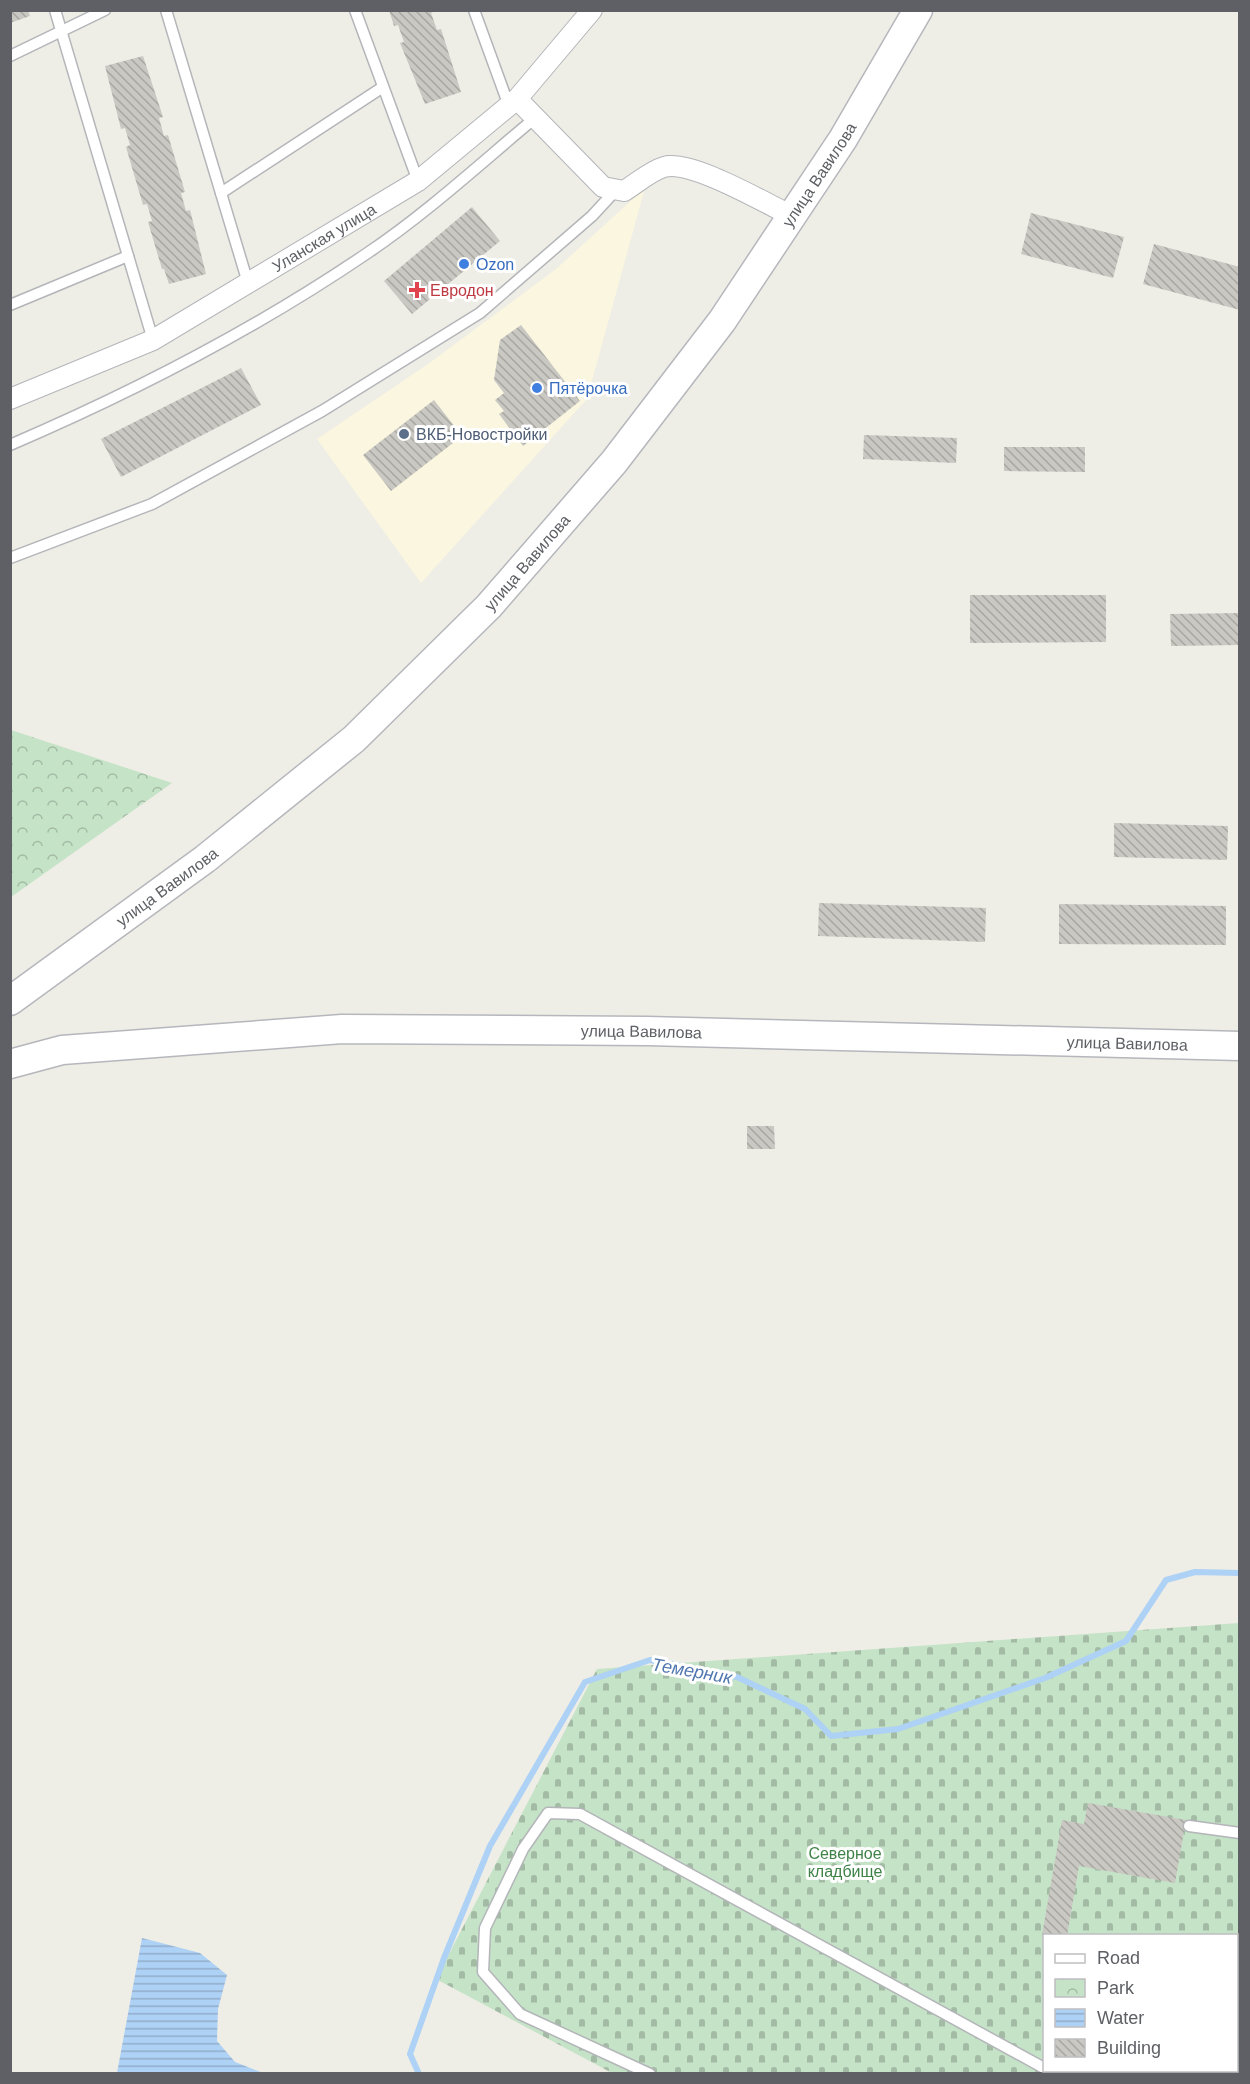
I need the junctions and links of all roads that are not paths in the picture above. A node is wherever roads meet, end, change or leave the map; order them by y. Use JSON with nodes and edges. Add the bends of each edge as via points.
{"nodes":[{"id":1,"x":55,"y":10,"type":"edge"},
{"id":2,"x":105,"y":10,"type":"edge"},
{"id":3,"x":166,"y":10,"type":"edge"},
{"id":4,"x":355,"y":10,"type":"edge"},
{"id":5,"x":474,"y":10,"type":"edge"},
{"id":6,"x":592,"y":10,"type":"edge"},
{"id":7,"x":918,"y":10,"type":"edge"},
{"id":8,"x":64,"y":32,"type":"junction"},
{"id":9,"x":10,"y":56,"type":"edge"},
{"id":10,"x":383,"y":87,"type":"junction"},
{"id":11,"x":513,"y":102,"type":"junction"},
{"id":12,"x":535,"y":118,"type":"junction"},
{"id":13,"x":418,"y":181,"type":"junction"},
{"id":14,"x":616,"y":190,"type":"junction"},
{"id":15,"x":221,"y":193,"type":"junction"},
{"id":16,"x":792,"y":216,"type":"junction"},
{"id":17,"x":128,"y":256,"type":"junction"},
{"id":18,"x":248,"y":283,"type":"junction"},
{"id":19,"x":10,"y":305,"type":"edge"},
{"id":20,"x":153,"y":340,"type":"junction"},
{"id":21,"x":10,"y":399,"type":"edge"},
{"id":22,"x":10,"y":445,"type":"edge"},
{"id":23,"x":10,"y":558,"type":"edge"},
{"id":24,"x":10,"y":1001,"type":"edge"},
{"id":25,"x":1239,"y":1046,"type":"edge"},
{"id":26,"x":10,"y":1064,"type":"edge"},
{"id":27,"x":1189,"y":1826,"type":"dead end"},
{"id":28,"x":1239,"y":1833,"type":"edge"},
{"id":29,"x":1043,"y":2067,"type":"edge"},
{"id":30,"x":650,"y":2073,"type":"edge"}],
"edges":[{"from":1,"to":8,"type":"lane"},
{"from":2,"to":8,"type":"lane"},
{"from":3,"to":15,"type":"lane"},
{"from":4,"to":10,"type":"lane"},
{"from":5,"to":11,"type":"lane"},
{"from":6,"to":11,"type":"street","name":"Уланская улица"},
{"from":7,"to":16,"type":"street","name":"улица Вавилова","via":[[843,139]]},
{"from":8,"to":9,"type":"lane"},
{"from":8,"to":17,"type":"lane"},
{"from":10,"to":13,"type":"lane"},
{"from":10,"to":15,"type":"lane"},
{"from":11,"to":12,"type":"street"},
{"from":11,"to":13,"type":"street","name":"Уланская улица"},
{"from":12,"to":14,"type":"street","via":[[603,187]]},
{"from":12,"to":22,"type":"lane","via":[[399,230],[255,326],[106,404]]},
{"from":13,"to":18,"type":"street","name":"Уланская улица"},
{"from":14,"to":16,"type":"street","via":[[624,191],[662,167],[675,165],[695,170]]},
{"from":14,"to":23,"type":"lane","via":[[592,216],[480,313],[322,411],[152,504]]},
{"from":15,"to":18,"type":"lane"},
{"from":16,"to":24,"type":"street","name":"улица Вавилова","via":[[723,321],[621,453],[489,606],[354,739],[205,859]]},
{"from":17,"to":19,"type":"lane"},
{"from":17,"to":20,"type":"lane"},
{"from":18,"to":20,"type":"street","name":"Уланская улица"},
{"from":20,"to":21,"type":"street","name":"Уланская улица"},
{"from":25,"to":26,"type":"street","name":"улица Вавилова","via":[[647,1031],[342,1029],[62,1050]]},
{"from":27,"to":28,"type":"lane"},
{"from":29,"to":30,"type":"lane","via":[[579,1814],[548,1813],[523,1849],[484,1928],[483,1972],[520,2014]]}]}
